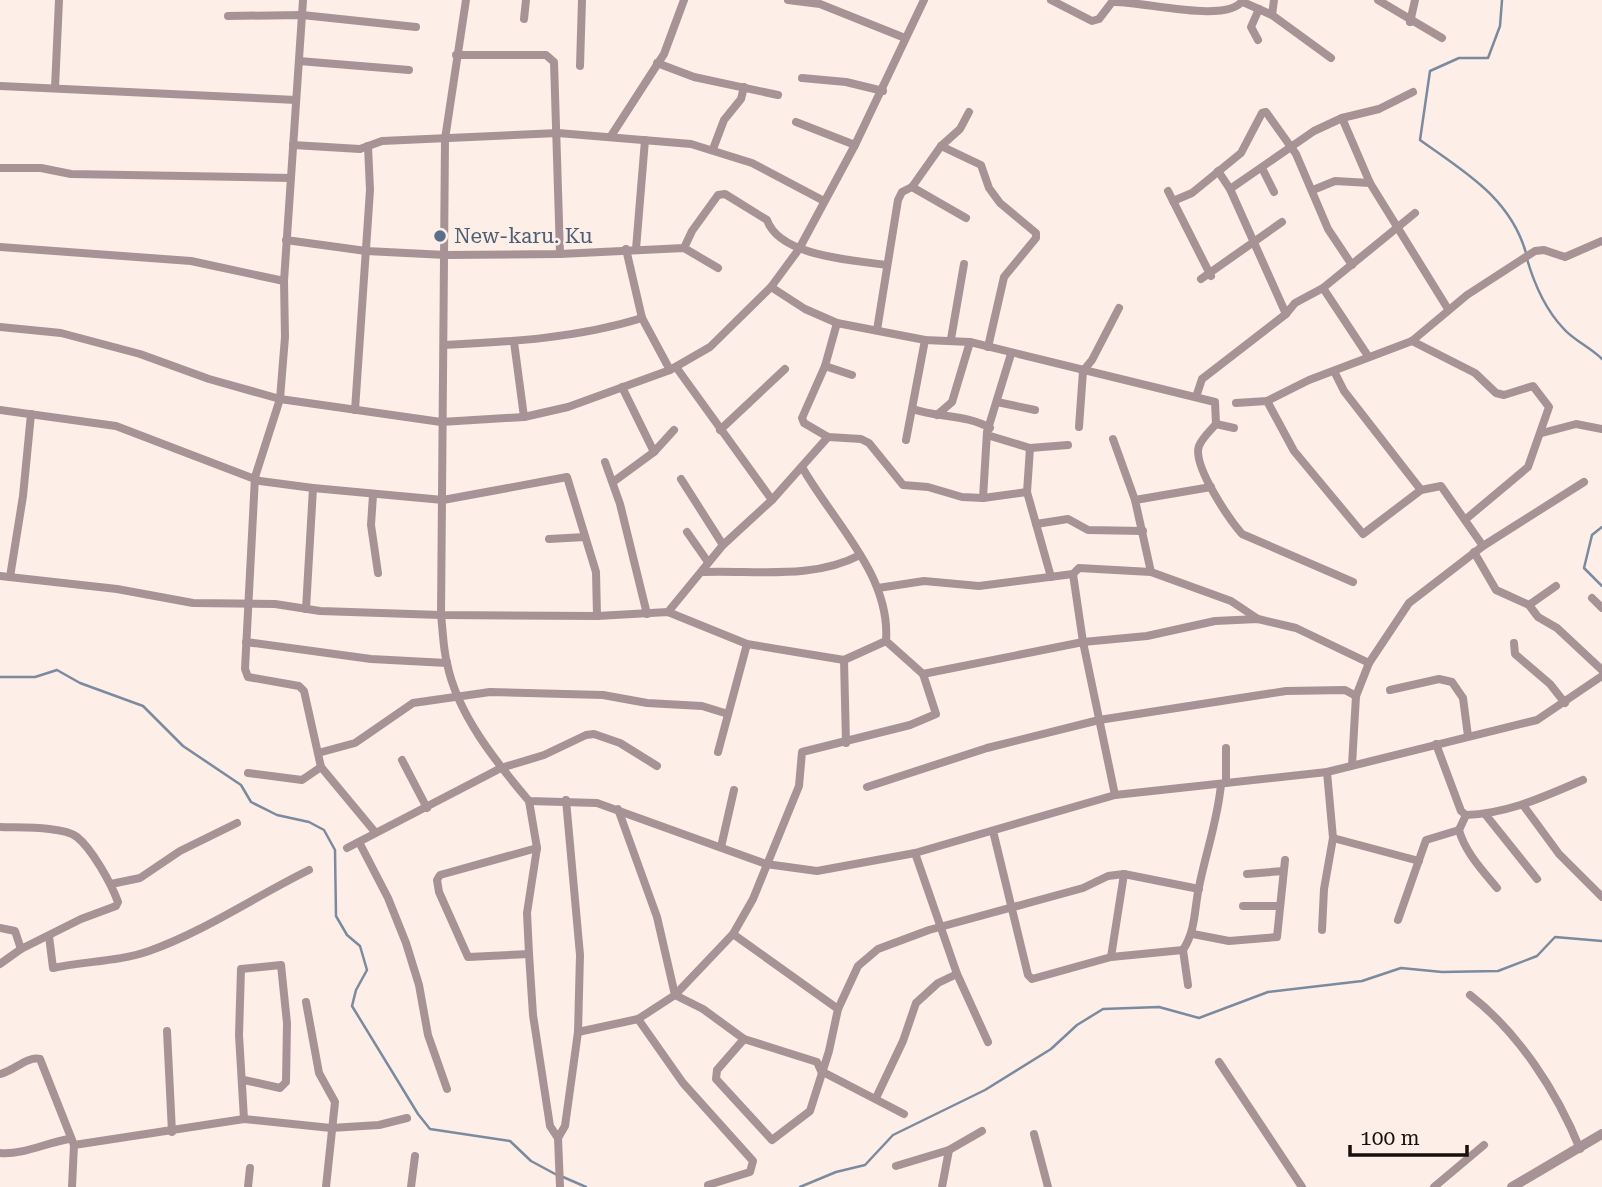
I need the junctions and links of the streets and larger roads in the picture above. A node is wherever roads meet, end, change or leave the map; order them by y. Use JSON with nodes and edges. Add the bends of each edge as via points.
{"nodes":[{"id":1,"x":59,"y":0,"type":"edge"},
{"id":2,"x":303,"y":0,"type":"edge"},
{"id":3,"x":466,"y":0,"type":"edge"},
{"id":4,"x":526,"y":0,"type":"edge"},
{"id":5,"x":582,"y":0,"type":"edge"},
{"id":6,"x":684,"y":0,"type":"edge"},
{"id":7,"x":788,"y":0,"type":"edge"},
{"id":8,"x":925,"y":0,"type":"edge"},
{"id":9,"x":1051,"y":0,"type":"edge"},
{"id":10,"x":1274,"y":0,"type":"edge"},
{"id":11,"x":1378,"y":0,"type":"edge"},
{"id":12,"x":1415,"y":0,"type":"edge"},
{"id":13,"x":1243,"y":1,"type":"edge"},
{"id":14,"x":1138,"y":2,"type":"edge"},
{"id":15,"x":1063,"y":3,"type":"edge"},
{"id":16,"x":1172,"y":4,"type":"edge"},
{"id":17,"x":1259,"y":9,"type":"junction"},
{"id":18,"x":302,"y":15,"type":"junction"},
{"id":19,"x":1272,"y":15,"type":"junction"},
{"id":20,"x":228,"y":16,"type":"dead end"},
{"id":21,"x":524,"y":19,"type":"dead end"},
{"id":22,"x":1410,"y":22,"type":"junction"},
{"id":23,"x":416,"y":27,"type":"dead end"},
{"id":24,"x":905,"y":38,"type":"junction"},
{"id":25,"x":1442,"y":38,"type":"dead end"},
{"id":26,"x":1258,"y":40,"type":"dead end"},
{"id":27,"x":456,"y":55,"type":"junction"},
{"id":28,"x":1331,"y":58,"type":"dead end"},
{"id":29,"x":299,"y":61,"type":"junction"},
{"id":30,"x":657,"y":63,"type":"junction"},
{"id":31,"x":580,"y":66,"type":"dead end"},
{"id":32,"x":409,"y":70,"type":"dead end"},
{"id":33,"x":802,"y":78,"type":"dead end"},
{"id":34,"x":0,"y":86,"type":"edge"},
{"id":35,"x":744,"y":87,"type":"junction"},
{"id":36,"x":55,"y":88,"type":"junction"},
{"id":37,"x":883,"y":91,"type":"junction"},
{"id":38,"x":1413,"y":92,"type":"dead end"},
{"id":39,"x":778,"y":95,"type":"dead end"},
{"id":40,"x":296,"y":100,"type":"junction"},
{"id":41,"x":969,"y":112,"type":"dead end"},
{"id":42,"x":1342,"y":118,"type":"junction"},
{"id":43,"x":796,"y":121,"type":"dead end"},
{"id":44,"x":558,"y":133,"type":"junction"},
{"id":45,"x":611,"y":136,"type":"junction"},
{"id":46,"x":445,"y":139,"type":"junction"},
{"id":47,"x":645,"y":140,"type":"junction"},
{"id":48,"x":293,"y":145,"type":"junction"},
{"id":49,"x":855,"y":145,"type":"junction"},
{"id":50,"x":1290,"y":145,"type":"junction"},
{"id":51,"x":368,"y":146,"type":"junction"},
{"id":52,"x":941,"y":146,"type":"junction"},
{"id":53,"x":713,"y":149,"type":"junction"},
{"id":54,"x":0,"y":168,"type":"edge"},
{"id":55,"x":1262,"y":168,"type":"junction"},
{"id":56,"x":1218,"y":171,"type":"junction"},
{"id":57,"x":291,"y":178,"type":"junction"},
{"id":58,"x":1370,"y":183,"type":"junction"},
{"id":59,"x":912,"y":187,"type":"junction"},
{"id":60,"x":1230,"y":189,"type":"junction"},
{"id":61,"x":1313,"y":190,"type":"junction"},
{"id":62,"x":1168,"y":191,"type":"dead end"},
{"id":63,"x":1274,"y":192,"type":"dead end"},
{"id":64,"x":824,"y":201,"type":"junction"},
{"id":65,"x":1173,"y":201,"type":"junction"},
{"id":66,"x":1415,"y":212,"type":"dead end"},
{"id":67,"x":966,"y":218,"type":"dead end"},
{"id":68,"x":1282,"y":222,"type":"dead end"},
{"id":69,"x":1397,"y":225,"type":"junction"},
{"id":70,"x":286,"y":240,"type":"junction"},
{"id":71,"x":1253,"y":240,"type":"junction"},
{"id":72,"x":1602,"y":241,"type":"edge"},
{"id":73,"x":0,"y":247,"type":"edge"},
{"id":74,"x":684,"y":248,"type":"junction"},
{"id":75,"x":631,"y":249,"type":"junction"},
{"id":76,"x":799,"y":249,"type":"junction"},
{"id":77,"x":366,"y":251,"type":"junction"},
{"id":78,"x":560,"y":254,"type":"junction"},
{"id":79,"x":446,"y":255,"type":"junction"},
{"id":80,"x":964,"y":264,"type":"dead end"},
{"id":81,"x":887,"y":265,"type":"junction"},
{"id":82,"x":1352,"y":265,"type":"junction"},
{"id":83,"x":718,"y":268,"type":"dead end"},
{"id":84,"x":1211,"y":276,"type":"junction"},
{"id":85,"x":1201,"y":279,"type":"dead end"},
{"id":86,"x":284,"y":281,"type":"junction"},
{"id":87,"x":771,"y":286,"type":"junction"},
{"id":88,"x":1323,"y":288,"type":"junction"},
{"id":89,"x":1119,"y":307,"type":"dead end"},
{"id":90,"x":1448,"y":309,"type":"junction"},
{"id":91,"x":1286,"y":314,"type":"junction"},
{"id":92,"x":642,"y":318,"type":"junction"},
{"id":93,"x":837,"y":323,"type":"junction"},
{"id":94,"x":0,"y":327,"type":"edge"},
{"id":95,"x":877,"y":330,"type":"junction"},
{"id":96,"x":951,"y":339,"type":"junction"},
{"id":97,"x":925,"y":340,"type":"junction"},
{"id":98,"x":1412,"y":341,"type":"junction"},
{"id":99,"x":514,"y":342,"type":"junction"},
{"id":100,"x":970,"y":342,"type":"junction"},
{"id":101,"x":444,"y":345,"type":"junction"},
{"id":102,"x":988,"y":347,"type":"junction"},
{"id":103,"x":1011,"y":354,"type":"junction"},
{"id":104,"x":1368,"y":356,"type":"junction"},
{"id":105,"x":825,"y":366,"type":"junction"},
{"id":106,"x":673,"y":368,"type":"junction"},
{"id":107,"x":785,"y":369,"type":"dead end"},
{"id":108,"x":1083,"y":371,"type":"junction"},
{"id":109,"x":1334,"y":371,"type":"junction"},
{"id":110,"x":852,"y":375,"type":"dead end"},
{"id":111,"x":622,"y":387,"type":"junction"},
{"id":112,"x":1196,"y":397,"type":"junction"},
{"id":113,"x":280,"y":399,"type":"junction"},
{"id":114,"x":1267,"y":401,"type":"junction"},
{"id":115,"x":997,"y":402,"type":"junction"},
{"id":116,"x":1236,"y":403,"type":"dead end"},
{"id":117,"x":0,"y":410,"type":"edge"},
{"id":118,"x":355,"y":410,"type":"junction"},
{"id":119,"x":913,"y":410,"type":"junction"},
{"id":120,"x":1035,"y":410,"type":"dead end"},
{"id":121,"x":948,"y":412,"type":"junction"},
{"id":122,"x":31,"y":414,"type":"junction"},
{"id":123,"x":524,"y":417,"type":"junction"},
{"id":124,"x":442,"y":422,"type":"junction"},
{"id":125,"x":1216,"y":424,"type":"junction"},
{"id":126,"x":1079,"y":427,"type":"dead end"},
{"id":127,"x":1234,"y":428,"type":"dead end"},
{"id":128,"x":1602,"y":429,"type":"edge"},
{"id":129,"x":674,"y":430,"type":"dead end"},
{"id":130,"x":720,"y":430,"type":"junction"},
{"id":131,"x":989,"y":431,"type":"junction"},
{"id":132,"x":1542,"y":433,"type":"junction"},
{"id":133,"x":828,"y":437,"type":"junction"},
{"id":134,"x":1113,"y":439,"type":"dead end"},
{"id":135,"x":906,"y":440,"type":"dead end"},
{"id":136,"x":1069,"y":445,"type":"dead end"},
{"id":137,"x":1030,"y":448,"type":"junction"},
{"id":138,"x":654,"y":452,"type":"junction"},
{"id":139,"x":605,"y":462,"type":"dead end"},
{"id":140,"x":802,"y":467,"type":"junction"},
{"id":141,"x":255,"y":477,"type":"junction"},
{"id":142,"x":681,"y":479,"type":"dead end"},
{"id":143,"x":614,"y":482,"type":"junction"},
{"id":144,"x":1584,"y":482,"type":"dead end"},
{"id":145,"x":1210,"y":487,"type":"junction"},
{"id":146,"x":313,"y":488,"type":"junction"},
{"id":147,"x":1421,"y":490,"type":"junction"},
{"id":148,"x":1027,"y":492,"type":"junction"},
{"id":149,"x":373,"y":495,"type":"junction"},
{"id":150,"x":983,"y":498,"type":"junction"},
{"id":151,"x":443,"y":500,"type":"junction"},
{"id":152,"x":772,"y":500,"type":"junction"},
{"id":153,"x":1135,"y":500,"type":"junction"},
{"id":154,"x":1465,"y":519,"type":"junction"},
{"id":155,"x":1036,"y":524,"type":"junction"},
{"id":156,"x":1143,"y":531,"type":"junction"},
{"id":157,"x":687,"y":532,"type":"dead end"},
{"id":158,"x":585,"y":537,"type":"junction"},
{"id":159,"x":549,"y":539,"type":"dead end"},
{"id":160,"x":723,"y":545,"type":"junction"},
{"id":161,"x":1483,"y":546,"type":"junction"},
{"id":162,"x":1474,"y":552,"type":"junction"},
{"id":163,"x":860,"y":555,"type":"junction"},
{"id":164,"x":708,"y":562,"type":"junction"},
{"id":165,"x":703,"y":572,"type":"junction"},
{"id":166,"x":1151,"y":572,"type":"junction"},
{"id":167,"x":378,"y":573,"type":"dead end"},
{"id":168,"x":1073,"y":574,"type":"junction"},
{"id":169,"x":0,"y":576,"type":"edge"},
{"id":170,"x":10,"y":577,"type":"junction"},
{"id":171,"x":1051,"y":577,"type":"junction"},
{"id":172,"x":1353,"y":582,"type":"dead end"},
{"id":173,"x":1556,"y":586,"type":"dead end"},
{"id":174,"x":878,"y":588,"type":"junction"},
{"id":175,"x":1592,"y":598,"type":"dead end"},
{"id":176,"x":247,"y":603,"type":"junction"},
{"id":177,"x":1529,"y":605,"type":"junction"},
{"id":178,"x":1602,"y":608,"type":"edge"},
{"id":179,"x":306,"y":609,"type":"junction"},
{"id":180,"x":668,"y":612,"type":"junction"},
{"id":181,"x":647,"y":614,"type":"junction"},
{"id":182,"x":441,"y":615,"type":"junction"},
{"id":183,"x":597,"y":617,"type":"junction"},
{"id":184,"x":1258,"y":619,"type":"junction"},
{"id":185,"x":886,"y":641,"type":"junction"},
{"id":186,"x":246,"y":642,"type":"junction"},
{"id":187,"x":1083,"y":642,"type":"junction"},
{"id":188,"x":1514,"y":643,"type":"dead end"},
{"id":189,"x":747,"y":644,"type":"junction"},
{"id":190,"x":844,"y":660,"type":"junction"},
{"id":191,"x":447,"y":663,"type":"junction"},
{"id":192,"x":1369,"y":663,"type":"junction"},
{"id":193,"x":1602,"y":670,"type":"edge"},
{"id":194,"x":923,"y":674,"type":"junction"},
{"id":195,"x":1602,"y":676,"type":"edge"},
{"id":196,"x":1390,"y":690,"type":"dead end"},
{"id":197,"x":457,"y":695,"type":"junction"},
{"id":198,"x":1356,"y":696,"type":"junction"},
{"id":199,"x":1565,"y":703,"type":"junction"},
{"id":200,"x":728,"y":714,"type":"junction"},
{"id":201,"x":1099,"y":720,"type":"junction"},
{"id":202,"x":1468,"y":736,"type":"junction"},
{"id":203,"x":846,"y":743,"type":"junction"},
{"id":204,"x":1436,"y":744,"type":"junction"},
{"id":205,"x":1226,"y":748,"type":"dead end"},
{"id":206,"x":718,"y":752,"type":"dead end"},
{"id":207,"x":318,"y":753,"type":"junction"},
{"id":208,"x":402,"y":760,"type":"dead end"},
{"id":209,"x":1352,"y":765,"type":"junction"},
{"id":210,"x":657,"y":766,"type":"dead end"},
{"id":211,"x":321,"y":767,"type":"junction"},
{"id":212,"x":500,"y":768,"type":"junction"},
{"id":213,"x":1327,"y":772,"type":"junction"},
{"id":214,"x":248,"y":773,"type":"dead end"},
{"id":215,"x":1583,"y":780,"type":"dead end"},
{"id":216,"x":1223,"y":784,"type":"junction"},
{"id":217,"x":867,"y":787,"type":"dead end"},
{"id":218,"x":734,"y":790,"type":"dead end"},
{"id":219,"x":1115,"y":795,"type":"junction"},
{"id":220,"x":566,"y":800,"type":"junction"},
{"id":221,"x":529,"y":801,"type":"junction"},
{"id":222,"x":1523,"y":805,"type":"junction"},
{"id":223,"x":427,"y":807,"type":"junction"},
{"id":224,"x":618,"y":809,"type":"junction"},
{"id":225,"x":1485,"y":814,"type":"junction"},
{"id":226,"x":1466,"y":815,"type":"junction"},
{"id":227,"x":237,"y":822,"type":"dead end"},
{"id":228,"x":0,"y":827,"type":"edge"},
{"id":229,"x":1459,"y":830,"type":"junction"},
{"id":230,"x":993,"y":831,"type":"junction"},
{"id":231,"x":375,"y":832,"type":"junction"},
{"id":232,"x":1333,"y":838,"type":"junction"},
{"id":233,"x":359,"y":842,"type":"junction"},
{"id":234,"x":721,"y":847,"type":"junction"},
{"id":235,"x":347,"y":848,"type":"dead end"},
{"id":236,"x":537,"y":848,"type":"junction"},
{"id":237,"x":915,"y":853,"type":"junction"},
{"id":238,"x":1285,"y":860,"type":"dead end"},
{"id":239,"x":1419,"y":861,"type":"junction"},
{"id":240,"x":766,"y":864,"type":"junction"},
{"id":241,"x":309,"y":870,"type":"dead end"},
{"id":242,"x":1283,"y":871,"type":"junction"},
{"id":243,"x":1124,"y":874,"type":"junction"},
{"id":244,"x":1247,"y":874,"type":"dead end"},
{"id":245,"x":1537,"y":879,"type":"dead end"},
{"id":246,"x":111,"y":884,"type":"junction"},
{"id":247,"x":1497,"y":888,"type":"dead end"},
{"id":248,"x":1199,"y":889,"type":"junction"},
{"id":249,"x":1602,"y":897,"type":"edge"},
{"id":250,"x":1243,"y":906,"type":"dead end"},
{"id":251,"x":1280,"y":906,"type":"junction"},
{"id":252,"x":1012,"y":907,"type":"junction"},
{"id":253,"x":1398,"y":920,"type":"dead end"},
{"id":254,"x":0,"y":928,"type":"edge"},
{"id":255,"x":942,"y":928,"type":"junction"},
{"id":256,"x":1322,"y":930,"type":"dead end"},
{"id":257,"x":733,"y":934,"type":"junction"},
{"id":258,"x":1193,"y":934,"type":"junction"},
{"id":259,"x":49,"y":936,"type":"junction"},
{"id":260,"x":21,"y":949,"type":"junction"},
{"id":261,"x":1183,"y":950,"type":"junction"},
{"id":262,"x":529,"y":954,"type":"junction"},
{"id":263,"x":1111,"y":957,"type":"junction"},
{"id":264,"x":0,"y":964,"type":"edge"},
{"id":265,"x":957,"y":974,"type":"junction"},
{"id":266,"x":1188,"y":985,"type":"dead end"},
{"id":267,"x":676,"y":995,"type":"junction"},
{"id":268,"x":1470,"y":995,"type":"dead end"},
{"id":269,"x":306,"y":1002,"type":"dead end"},
{"id":270,"x":838,"y":1009,"type":"junction"},
{"id":271,"x":638,"y":1019,"type":"junction"},
{"id":272,"x":167,"y":1031,"type":"dead end"},
{"id":273,"x":578,"y":1032,"type":"junction"},
{"id":274,"x":744,"y":1039,"type":"junction"},
{"id":275,"x":988,"y":1042,"type":"dead end"},
{"id":276,"x":1219,"y":1062,"type":"dead end"},
{"id":277,"x":821,"y":1071,"type":"junction"},
{"id":278,"x":0,"y":1074,"type":"edge"},
{"id":279,"x":244,"y":1080,"type":"junction"},
{"id":280,"x":447,"y":1089,"type":"dead end"},
{"id":281,"x":876,"y":1098,"type":"junction"},
{"id":282,"x":904,"y":1114,"type":"dead end"},
{"id":283,"x":407,"y":1118,"type":"dead end"},
{"id":284,"x":244,"y":1119,"type":"junction"},
{"id":285,"x":331,"y":1128,"type":"junction"},
{"id":286,"x":982,"y":1131,"type":"dead end"},
{"id":287,"x":172,"y":1132,"type":"junction"},
{"id":288,"x":1602,"y":1134,"type":"edge"},
{"id":289,"x":1034,"y":1135,"type":"dead end"},
{"id":290,"x":558,"y":1138,"type":"junction"},
{"id":291,"x":71,"y":1142,"type":"junction"},
{"id":292,"x":1484,"y":1145,"type":"dead end"},
{"id":293,"x":1580,"y":1149,"type":"junction"},
{"id":294,"x":949,"y":1150,"type":"junction"},
{"id":295,"x":0,"y":1153,"type":"edge"},
{"id":296,"x":415,"y":1156,"type":"dead end"},
{"id":297,"x":895,"y":1166,"type":"dead end"},
{"id":298,"x":250,"y":1168,"type":"dead end"},
{"id":299,"x":708,"y":1185,"type":"edge"},
{"id":300,"x":560,"y":1186,"type":"edge"},
{"id":301,"x":72,"y":1187,"type":"edge"},
{"id":302,"x":248,"y":1187,"type":"edge"},
{"id":303,"x":326,"y":1187,"type":"edge"},
{"id":304,"x":411,"y":1187,"type":"edge"},
{"id":305,"x":942,"y":1187,"type":"edge"},
{"id":306,"x":1048,"y":1187,"type":"edge"},
{"id":307,"x":1303,"y":1187,"type":"edge"},
{"id":308,"x":1434,"y":1187,"type":"edge"},
{"id":309,"x":1511,"y":1187,"type":"edge"}],
"edges":[{"from":1,"to":36,"type":"street"},
{"from":2,"to":18,"type":"street"},
{"from":3,"to":27,"type":"street"},
{"from":4,"to":21,"type":"street"},
{"from":5,"to":31,"type":"street"},
{"from":6,"to":30,"type":"street"},
{"from":7,"to":24,"type":"street","via":[[820,4]]},
{"from":8,"to":24,"type":"street"},
{"from":9,"to":15,"type":"street"},
{"from":10,"to":19,"type":"street"},
{"from":11,"to":22,"type":"street"},
{"from":12,"to":22,"type":"street"},
{"from":13,"to":16,"type":"street","via":[[1230,10]]},
{"from":13,"to":17,"type":"street"},
{"from":14,"to":15,"type":"street","via":[[1112,2],[1092,22]]},
{"from":14,"to":16,"type":"street"},
{"from":17,"to":19,"type":"street"},
{"from":17,"to":26,"type":"street","via":[[1251,27]]},
{"from":18,"to":20,"type":"street"},
{"from":18,"to":23,"type":"street"},
{"from":18,"to":29,"type":"street"},
{"from":19,"to":28,"type":"street"},
{"from":22,"to":25,"type":"street"},
{"from":24,"to":37,"type":"street"},
{"from":27,"to":44,"type":"street","via":[[551,57]]},
{"from":27,"to":46,"type":"street"},
{"from":29,"to":32,"type":"street"},
{"from":29,"to":40,"type":"street"},
{"from":30,"to":35,"type":"street","via":[[694,77]]},
{"from":30,"to":45,"type":"street"},
{"from":33,"to":37,"type":"street"},
{"from":34,"to":36,"type":"street"},
{"from":35,"to":39,"type":"street"},
{"from":35,"to":53,"type":"street"},
{"from":36,"to":40,"type":"street"},
{"from":37,"to":49,"type":"street"},
{"from":38,"to":42,"type":"street","via":[[1379,109]]},
{"from":40,"to":48,"type":"street"},
{"from":41,"to":52,"type":"street","via":[[960,129]]},
{"from":42,"to":50,"type":"street"},
{"from":42,"to":58,"type":"street"},
{"from":43,"to":49,"type":"street"},
{"from":44,"to":45,"type":"street"},
{"from":44,"to":46,"type":"street"},
{"from":44,"to":78,"type":"street"},
{"from":45,"to":47,"type":"street"},
{"from":46,"to":51,"type":"street","via":[[382,141]]},
{"from":46,"to":79,"type":"street"},
{"from":47,"to":53,"type":"street"},
{"from":47,"to":75,"type":"street"},
{"from":48,"to":51,"type":"street"},
{"from":48,"to":57,"type":"street"},
{"from":49,"to":64,"type":"street"},
{"from":50,"to":55,"type":"street"},
{"from":50,"to":56,"type":"street","via":[[1263,112],[1241,153]]},
{"from":50,"to":61,"type":"street"},
{"from":51,"to":77,"type":"street"},
{"from":52,"to":59,"type":"street"},
{"from":52,"to":102,"type":"street","via":[[981,165],[1000,203],[1036,233],[1004,277]]},
{"from":53,"to":64,"type":"street","via":[[752,163]]},
{"from":54,"to":57,"type":"street","via":[[71,174]]},
{"from":55,"to":60,"type":"street"},
{"from":55,"to":63,"type":"street"},
{"from":56,"to":60,"type":"street"},
{"from":56,"to":65,"type":"street"},
{"from":57,"to":70,"type":"street"},
{"from":58,"to":61,"type":"street","via":[[1335,181]]},
{"from":58,"to":69,"type":"street"},
{"from":59,"to":67,"type":"street"},
{"from":59,"to":81,"type":"street","via":[[898,200]]},
{"from":60,"to":71,"type":"street"},
{"from":61,"to":82,"type":"street","via":[[1331,236]]},
{"from":62,"to":65,"type":"street"},
{"from":64,"to":76,"type":"street"},
{"from":65,"to":84,"type":"street"},
{"from":66,"to":69,"type":"street"},
{"from":68,"to":71,"type":"street"},
{"from":69,"to":82,"type":"street"},
{"from":69,"to":90,"type":"street"},
{"from":70,"to":77,"type":"street"},
{"from":70,"to":86,"type":"street"},
{"from":71,"to":84,"type":"street"},
{"from":71,"to":91,"type":"street"},
{"from":72,"to":90,"type":"street","via":[[1565,257],[1535,251]]},
{"from":73,"to":86,"type":"street","via":[[191,261]]},
{"from":74,"to":75,"type":"street"},
{"from":74,"to":76,"type":"street","via":[[721,194],[767,220],[770,228]]},
{"from":74,"to":83,"type":"street"},
{"from":75,"to":78,"type":"street"},
{"from":75,"to":92,"type":"street"},
{"from":76,"to":81,"type":"street"},
{"from":76,"to":87,"type":"street"},
{"from":77,"to":79,"type":"street"},
{"from":77,"to":118,"type":"street"},
{"from":78,"to":79,"type":"street"},
{"from":79,"to":101,"type":"street"},
{"from":80,"to":96,"type":"street"},
{"from":81,"to":95,"type":"street"},
{"from":82,"to":88,"type":"street"},
{"from":84,"to":85,"type":"street"},
{"from":86,"to":113,"type":"street"},
{"from":87,"to":93,"type":"street"},
{"from":87,"to":106,"type":"street","via":[[710,347]]},
{"from":88,"to":91,"type":"street","via":[[1295,303]]},
{"from":88,"to":104,"type":"street"},
{"from":89,"to":108,"type":"street"},
{"from":90,"to":98,"type":"street"},
{"from":91,"to":112,"type":"street","via":[[1202,379]]},
{"from":92,"to":99,"type":"street"},
{"from":92,"to":106,"type":"street"},
{"from":93,"to":95,"type":"street"},
{"from":93,"to":105,"type":"street"},
{"from":94,"to":113,"type":"street","via":[[61,333]]},
{"from":95,"to":97,"type":"street"},
{"from":96,"to":97,"type":"street"},
{"from":96,"to":100,"type":"street"},
{"from":97,"to":119,"type":"street"},
{"from":98,"to":104,"type":"street"},
{"from":98,"to":132,"type":"street","via":[[1475,373],[1496,393],[1533,386],[1549,407]]},
{"from":99,"to":101,"type":"street"},
{"from":99,"to":123,"type":"street"},
{"from":100,"to":102,"type":"street"},
{"from":100,"to":121,"type":"street"},
{"from":101,"to":124,"type":"street"},
{"from":102,"to":103,"type":"street"},
{"from":103,"to":108,"type":"street"},
{"from":103,"to":115,"type":"street"},
{"from":104,"to":109,"type":"street"},
{"from":105,"to":110,"type":"street"},
{"from":105,"to":133,"type":"street","via":[[802,418]]},
{"from":106,"to":111,"type":"street"},
{"from":106,"to":130,"type":"street"},
{"from":107,"to":130,"type":"street"},
{"from":108,"to":112,"type":"street"},
{"from":108,"to":126,"type":"street"},
{"from":109,"to":114,"type":"street"},
{"from":109,"to":147,"type":"street","via":[[1344,391]]},
{"from":111,"to":123,"type":"street"},
{"from":111,"to":138,"type":"street"},
{"from":112,"to":125,"type":"street","via":[[1216,403]]},
{"from":113,"to":118,"type":"street"},
{"from":113,"to":141,"type":"street"},
{"from":114,"to":116,"type":"street"},
{"from":114,"to":147,"type":"street","via":[[1294,451],[1363,534]]},
{"from":115,"to":120,"type":"street"},
{"from":115,"to":131,"type":"street"},
{"from":117,"to":122,"type":"street"},
{"from":118,"to":124,"type":"street"},
{"from":119,"to":121,"type":"street","via":[[937,415]]},
{"from":119,"to":135,"type":"street"},
{"from":121,"to":131,"type":"street","via":[[977,420]]},
{"from":122,"to":141,"type":"street","via":[[121,427]]},
{"from":122,"to":170,"type":"street"},
{"from":123,"to":124,"type":"street"},
{"from":124,"to":151,"type":"street"},
{"from":125,"to":127,"type":"street"},
{"from":125,"to":145,"type":"street","via":[[1198,448]]},
{"from":128,"to":132,"type":"street","via":[[1576,424]]},
{"from":129,"to":138,"type":"street"},
{"from":130,"to":152,"type":"street"},
{"from":131,"to":137,"type":"street"},
{"from":131,"to":150,"type":"street"},
{"from":132,"to":154,"type":"street","via":[[1528,467]]},
{"from":133,"to":140,"type":"street"},
{"from":133,"to":150,"type":"street","via":[[869,443],[903,485]]},
{"from":134,"to":153,"type":"street"},
{"from":136,"to":137,"type":"street"},
{"from":137,"to":148,"type":"street"},
{"from":138,"to":143,"type":"street"},
{"from":139,"to":143,"type":"street"},
{"from":140,"to":152,"type":"street"},
{"from":140,"to":163,"type":"street"},
{"from":141,"to":146,"type":"street"},
{"from":141,"to":176,"type":"street"},
{"from":142,"to":160,"type":"street"},
{"from":143,"to":181,"type":"street"},
{"from":144,"to":161,"type":"street"},
{"from":145,"to":153,"type":"street"},
{"from":145,"to":172,"type":"street","via":[[1241,534]]},
{"from":146,"to":149,"type":"street"},
{"from":146,"to":179,"type":"street"},
{"from":147,"to":154,"type":"street","via":[[1444,488]]},
{"from":148,"to":150,"type":"street"},
{"from":148,"to":155,"type":"street"},
{"from":149,"to":151,"type":"street"},
{"from":149,"to":167,"type":"street","via":[[371,525]]},
{"from":151,"to":158,"type":"street","via":[[567,477]]},
{"from":151,"to":182,"type":"street"},
{"from":152,"to":160,"type":"street"},
{"from":153,"to":156,"type":"street"},
{"from":154,"to":161,"type":"street"},
{"from":155,"to":156,"type":"street","via":[[1068,519],[1088,530]]},
{"from":155,"to":171,"type":"street"},
{"from":156,"to":166,"type":"street"},
{"from":157,"to":164,"type":"street"},
{"from":158,"to":159,"type":"street"},
{"from":158,"to":183,"type":"street","via":[[596,572]]},
{"from":160,"to":164,"type":"street"},
{"from":161,"to":162,"type":"street"},
{"from":162,"to":177,"type":"street","via":[[1496,590]]},
{"from":162,"to":192,"type":"street","via":[[1409,603]]},
{"from":163,"to":165,"type":"street","via":[[840,566],[811,570]]},
{"from":163,"to":174,"type":"street"},
{"from":164,"to":165,"type":"street"},
{"from":165,"to":180,"type":"street"},
{"from":166,"to":168,"type":"street","via":[[1079,568]]},
{"from":166,"to":184,"type":"street","via":[[1231,601]]},
{"from":168,"to":171,"type":"street"},
{"from":168,"to":187,"type":"street"},
{"from":169,"to":170,"type":"street"},
{"from":170,"to":176,"type":"street","via":[[193,603]]},
{"from":171,"to":174,"type":"street","via":[[979,586],[923,581]]},
{"from":173,"to":177,"type":"street"},
{"from":174,"to":185,"type":"street"},
{"from":175,"to":178,"type":"street"},
{"from":176,"to":179,"type":"street"},
{"from":176,"to":186,"type":"street"},
{"from":177,"to":193,"type":"street"},
{"from":179,"to":182,"type":"street"},
{"from":180,"to":181,"type":"street"},
{"from":180,"to":189,"type":"street"},
{"from":181,"to":183,"type":"street"},
{"from":182,"to":183,"type":"street"},
{"from":182,"to":191,"type":"street"},
{"from":184,"to":187,"type":"street","via":[[1215,621],[1147,636]]},
{"from":184,"to":192,"type":"street","via":[[1296,628]]},
{"from":185,"to":190,"type":"street"},
{"from":185,"to":194,"type":"street"},
{"from":186,"to":191,"type":"street","via":[[371,659]]},
{"from":186,"to":207,"type":"street","via":[[248,677],[299,686],[304,691]]},
{"from":187,"to":194,"type":"street"},
{"from":187,"to":201,"type":"street"},
{"from":188,"to":199,"type":"street","via":[[1515,654]]},
{"from":189,"to":190,"type":"street"},
{"from":189,"to":200,"type":"street"},
{"from":190,"to":203,"type":"street"},
{"from":191,"to":197,"type":"street"},
{"from":192,"to":198,"type":"street"},
{"from":194,"to":203,"type":"street","via":[[936,714]]},
{"from":195,"to":199,"type":"street"},
{"from":196,"to":202,"type":"street","via":[[1439,679],[1452,682],[1463,698]]},
{"from":197,"to":200,"type":"street","via":[[603,695],[702,706]]},
{"from":197,"to":207,"type":"street","via":[[414,703],[355,743]]},
{"from":197,"to":212,"type":"street"},
{"from":198,"to":201,"type":"street","via":[[1345,690],[1286,691]]},
{"from":198,"to":209,"type":"street"},
{"from":199,"to":202,"type":"street","via":[[1537,720]]},
{"from":200,"to":206,"type":"street"},
{"from":201,"to":217,"type":"street","via":[[987,748]]},
{"from":201,"to":219,"type":"street"},
{"from":202,"to":204,"type":"street"},
{"from":203,"to":240,"type":"street","via":[[802,752],[799,786]]},
{"from":204,"to":209,"type":"street"},
{"from":204,"to":226,"type":"street"},
{"from":205,"to":216,"type":"street"},
{"from":207,"to":211,"type":"street"},
{"from":208,"to":223,"type":"street"},
{"from":209,"to":213,"type":"street"},
{"from":210,"to":212,"type":"street","via":[[620,743],[594,734]]},
{"from":211,"to":214,"type":"street","via":[[302,780]]},
{"from":211,"to":231,"type":"street"},
{"from":212,"to":221,"type":"street"},
{"from":212,"to":223,"type":"street"},
{"from":213,"to":216,"type":"street"},
{"from":213,"to":232,"type":"street"},
{"from":215,"to":222,"type":"street"},
{"from":216,"to":219,"type":"street"},
{"from":216,"to":248,"type":"street"},
{"from":218,"to":234,"type":"street"},
{"from":219,"to":230,"type":"street"},
{"from":220,"to":221,"type":"street"},
{"from":220,"to":224,"type":"street"},
{"from":220,"to":273,"type":"street","via":[[580,955]]},
{"from":221,"to":236,"type":"street"},
{"from":222,"to":225,"type":"street"},
{"from":222,"to":249,"type":"street","via":[[1559,854]]},
{"from":223,"to":231,"type":"street"},
{"from":224,"to":234,"type":"street"},
{"from":224,"to":267,"type":"street","via":[[657,918]]},
{"from":225,"to":226,"type":"street"},
{"from":225,"to":245,"type":"street"},
{"from":226,"to":229,"type":"street"},
{"from":227,"to":246,"type":"street","via":[[140,878]]},
{"from":228,"to":246,"type":"street","via":[[59,831],[77,837]]},
{"from":229,"to":239,"type":"street","via":[[1426,841]]},
{"from":229,"to":247,"type":"street","via":[[1472,858]]},
{"from":230,"to":237,"type":"street"},
{"from":230,"to":252,"type":"street"},
{"from":231,"to":233,"type":"street"},
{"from":232,"to":239,"type":"street"},
{"from":232,"to":256,"type":"street"},
{"from":233,"to":235,"type":"street"},
{"from":233,"to":280,"type":"street","via":[[406,943],[428,1035]]},
{"from":234,"to":240,"type":"street"},
{"from":236,"to":262,"type":"street","via":[[527,913]]},
{"from":236,"to":262,"type":"street","via":[[440,875],[437,880],[468,957]]},
{"from":237,"to":240,"type":"street","via":[[817,871]]},
{"from":237,"to":255,"type":"street"},
{"from":238,"to":242,"type":"street"},
{"from":239,"to":253,"type":"street"},
{"from":240,"to":257,"type":"street"},
{"from":241,"to":259,"type":"street","via":[[195,932],[128,957],[53,968]]},
{"from":242,"to":244,"type":"street"},
{"from":242,"to":251,"type":"street"},
{"from":243,"to":248,"type":"street"},
{"from":243,"to":252,"type":"street"},
{"from":243,"to":263,"type":"street"},
{"from":246,"to":259,"type":"street","via":[[116,906]]},
{"from":248,"to":258,"type":"street"},
{"from":250,"to":251,"type":"street"},
{"from":251,"to":258,"type":"street","via":[[1279,931],[1272,939],[1229,941]]},
{"from":252,"to":255,"type":"street"},
{"from":252,"to":263,"type":"street","via":[[1032,979]]},
{"from":254,"to":260,"type":"street","via":[[15,931]]},
{"from":255,"to":265,"type":"street"},
{"from":255,"to":270,"type":"street","via":[[878,949],[858,966]]},
{"from":257,"to":267,"type":"street"},
{"from":257,"to":270,"type":"street"},
{"from":258,"to":261,"type":"street"},
{"from":259,"to":260,"type":"street"},
{"from":260,"to":264,"type":"street"},
{"from":261,"to":263,"type":"street"},
{"from":261,"to":266,"type":"street"},
{"from":262,"to":290,"type":"street","via":[[533,1016],[550,1126]]},
{"from":265,"to":275,"type":"street"},
{"from":265,"to":281,"type":"street","via":[[938,983],[916,1003],[887,1081]]},
{"from":267,"to":271,"type":"street"},
{"from":267,"to":274,"type":"street"},
{"from":268,"to":293,"type":"street","via":[[1494,1014],[1519,1044],[1568,1119]]},
{"from":269,"to":285,"type":"street","via":[[319,1073],[335,1102]]},
{"from":270,"to":277,"type":"street"},
{"from":271,"to":273,"type":"street"},
{"from":271,"to":299,"type":"street","via":[[683,1083],[753,1161],[750,1172]]},
{"from":272,"to":287,"type":"street"},
{"from":273,"to":290,"type":"street","via":[[565,1126]]},
{"from":274,"to":277,"type":"street","via":[[817,1062]]},
{"from":274,"to":277,"type":"street","via":[[717,1070],[716,1079],[769,1140],[788,1131],[810,1111]]},
{"from":276,"to":307,"type":"street"},
{"from":277,"to":281,"type":"street"},
{"from":278,"to":291,"type":"street","via":[[30,1059],[40,1059]]},
{"from":279,"to":279,"type":"street","via":[[280,1088],[286,1082],[287,1023],[281,965],[241,969],[239,1035]]},
{"from":279,"to":284,"type":"street"},
{"from":281,"to":282,"type":"street"},
{"from":283,"to":285,"type":"street"},
{"from":284,"to":285,"type":"street"},
{"from":284,"to":287,"type":"street"},
{"from":285,"to":303,"type":"street"},
{"from":286,"to":294,"type":"street"},
{"from":287,"to":291,"type":"street"},
{"from":288,"to":293,"type":"street"},
{"from":289,"to":306,"type":"street"},
{"from":290,"to":300,"type":"street"},
{"from":291,"to":295,"type":"street"},
{"from":291,"to":301,"type":"street"},
{"from":292,"to":308,"type":"street"},
{"from":293,"to":309,"type":"street"},
{"from":294,"to":297,"type":"street"},
{"from":294,"to":305,"type":"street"},
{"from":296,"to":304,"type":"street"},
{"from":298,"to":302,"type":"street"}]}
